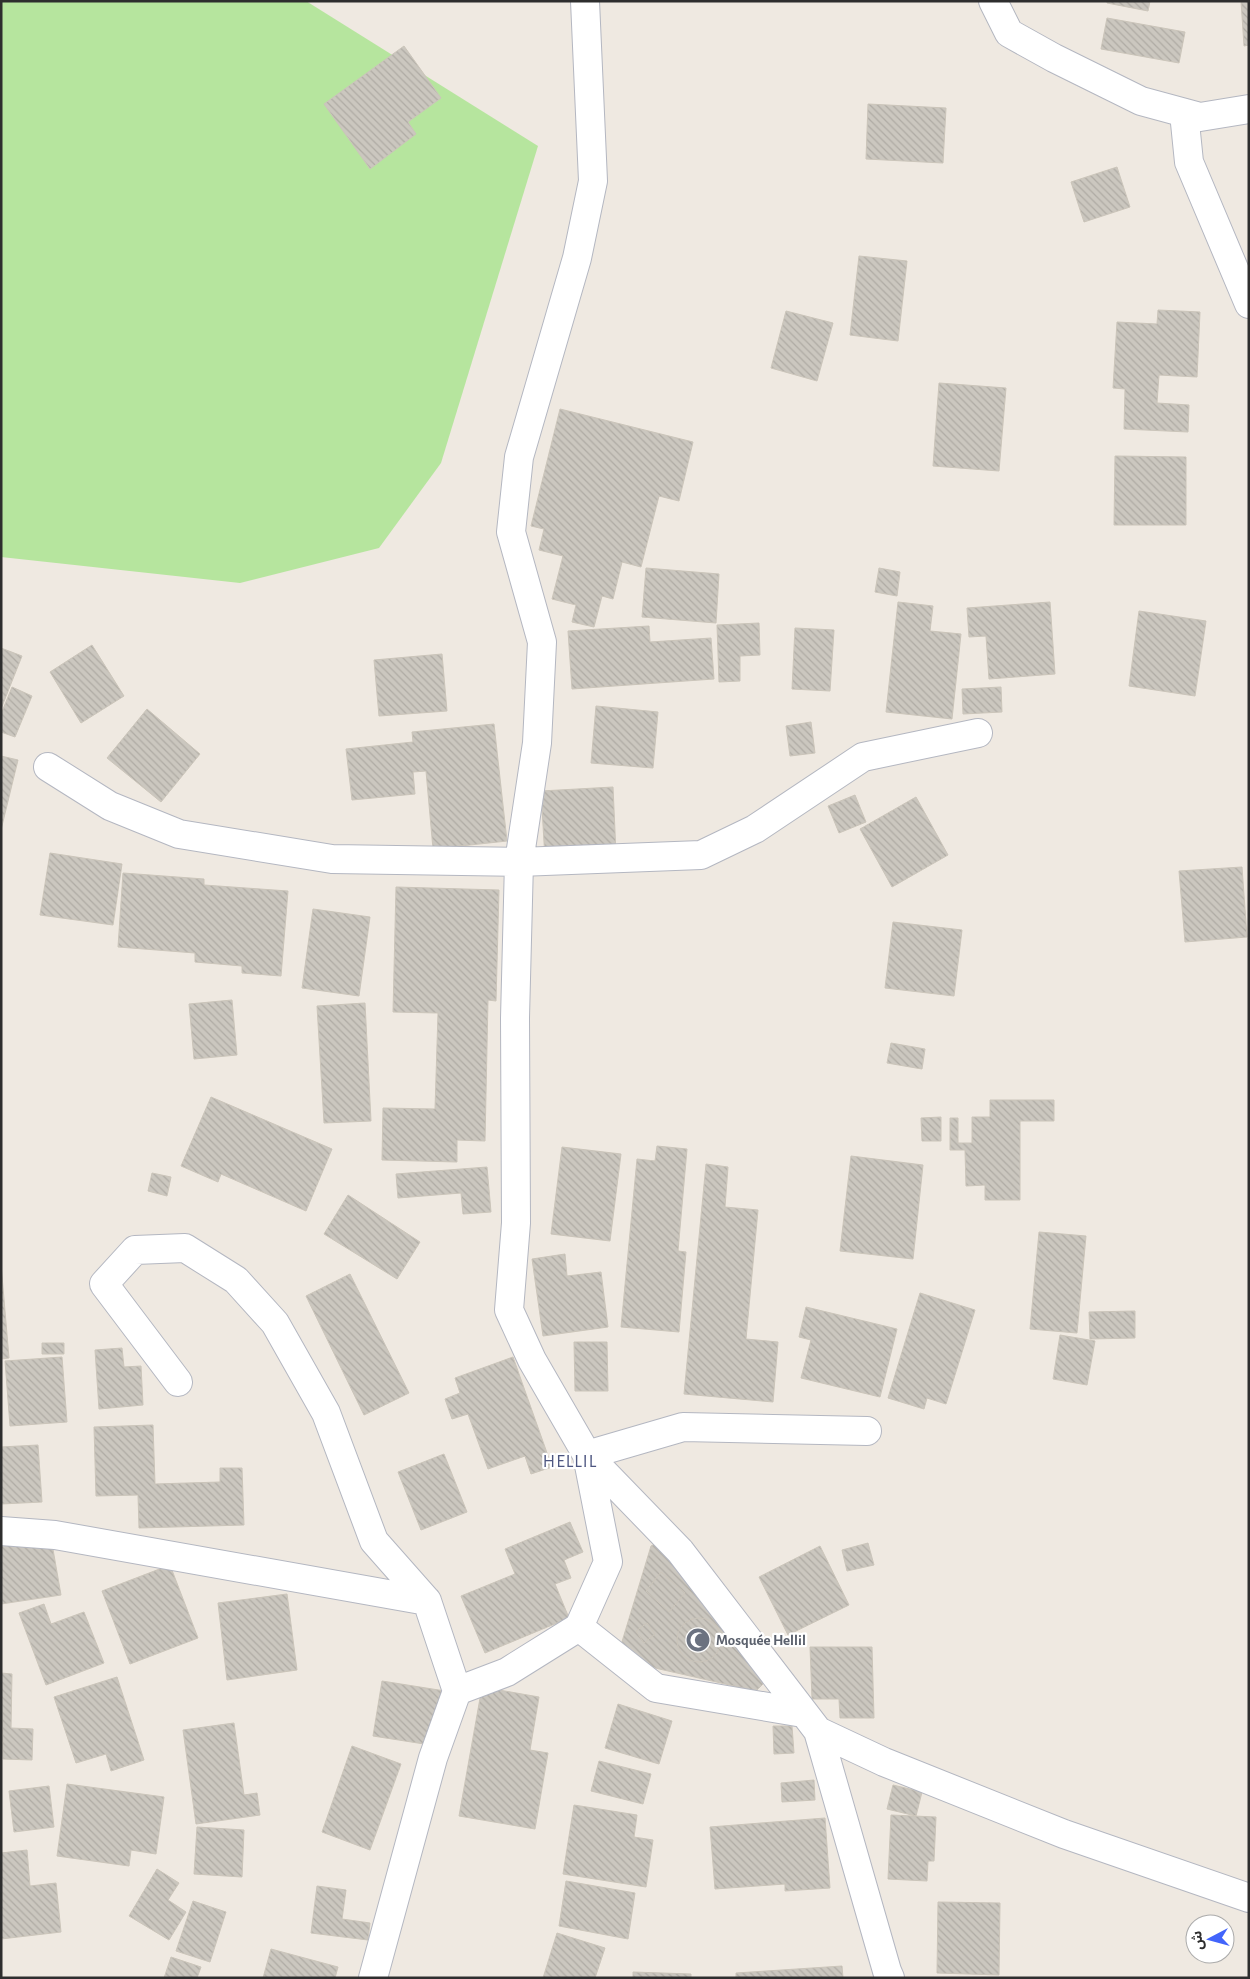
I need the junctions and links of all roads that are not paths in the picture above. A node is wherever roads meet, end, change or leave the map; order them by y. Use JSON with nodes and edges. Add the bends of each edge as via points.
{"nodes":[{"id":1,"x":585,"y":1,"type":"edge"},
{"id":2,"x":993,"y":1,"type":"edge"},
{"id":3,"x":1249,"y":109,"type":"edge"},
{"id":4,"x":1184,"y":113,"type":"junction"},
{"id":5,"x":1249,"y":304,"type":"edge"},
{"id":6,"x":978,"y":734,"type":"dead end"},
{"id":7,"x":48,"y":767,"type":"dead end"},
{"id":8,"x":519,"y":862,"type":"junction"},
{"id":9,"x":178,"y":1382,"type":"dead end"},
{"id":10,"x":867,"y":1431,"type":"dead end"},
{"id":11,"x":587,"y":1455,"type":"junction"},
{"id":12,"x":1,"y":1532,"type":"edge"},
{"id":13,"x":427,"y":1600,"type":"junction"},
{"id":14,"x":579,"y":1627,"type":"junction"},
{"id":15,"x":457,"y":1691,"type":"junction"},
{"id":16,"x":811,"y":1722,"type":"junction"},
{"id":17,"x":1249,"y":1898,"type":"edge"},
{"id":18,"x":373,"y":1978,"type":"edge"},
{"id":19,"x":890,"y":1978,"type":"edge"}],
"edges":[{"from":1,"to":8,"type":"street","via":[[593,181],[577,258],[519,457],[511,532],[542,642],[537,743]]},
{"from":2,"to":4,"type":"street","via":[[1009,33],[1141,101]]},
{"from":3,"to":4,"type":"street","via":[[1200,117]]},
{"from":4,"to":5,"type":"street","via":[[1189,162]]},
{"from":6,"to":8,"type":"street","via":[[863,757],[755,829],[701,855]]},
{"from":7,"to":8,"type":"street","via":[[110,806],[179,834],[332,860]]},
{"from":8,"to":11,"type":"street","via":[[515,1018],[516,1222],[509,1310],[532,1360]]},
{"from":9,"to":13,"type":"street","via":[[104,1284],[135,1250],[185,1248],[236,1280],[275,1323],[326,1413],[374,1541]]},
{"from":10,"to":11,"type":"street","via":[[683,1427]]},
{"from":11,"to":14,"type":"street","via":[[608,1562]]},
{"from":11,"to":16,"type":"street","via":[[680,1551]]},
{"from":12,"to":13,"type":"street","via":[[55,1535]]},
{"from":13,"to":15,"type":"street"},
{"from":14,"to":15,"type":"street","via":[[508,1672]]},
{"from":14,"to":16,"type":"street","via":[[656,1688]]},
{"from":15,"to":18,"type":"street","via":[[433,1758]]},
{"from":16,"to":17,"type":"street","via":[[884,1762],[1064,1834]]},
{"from":16,"to":19,"type":"street"}]}
